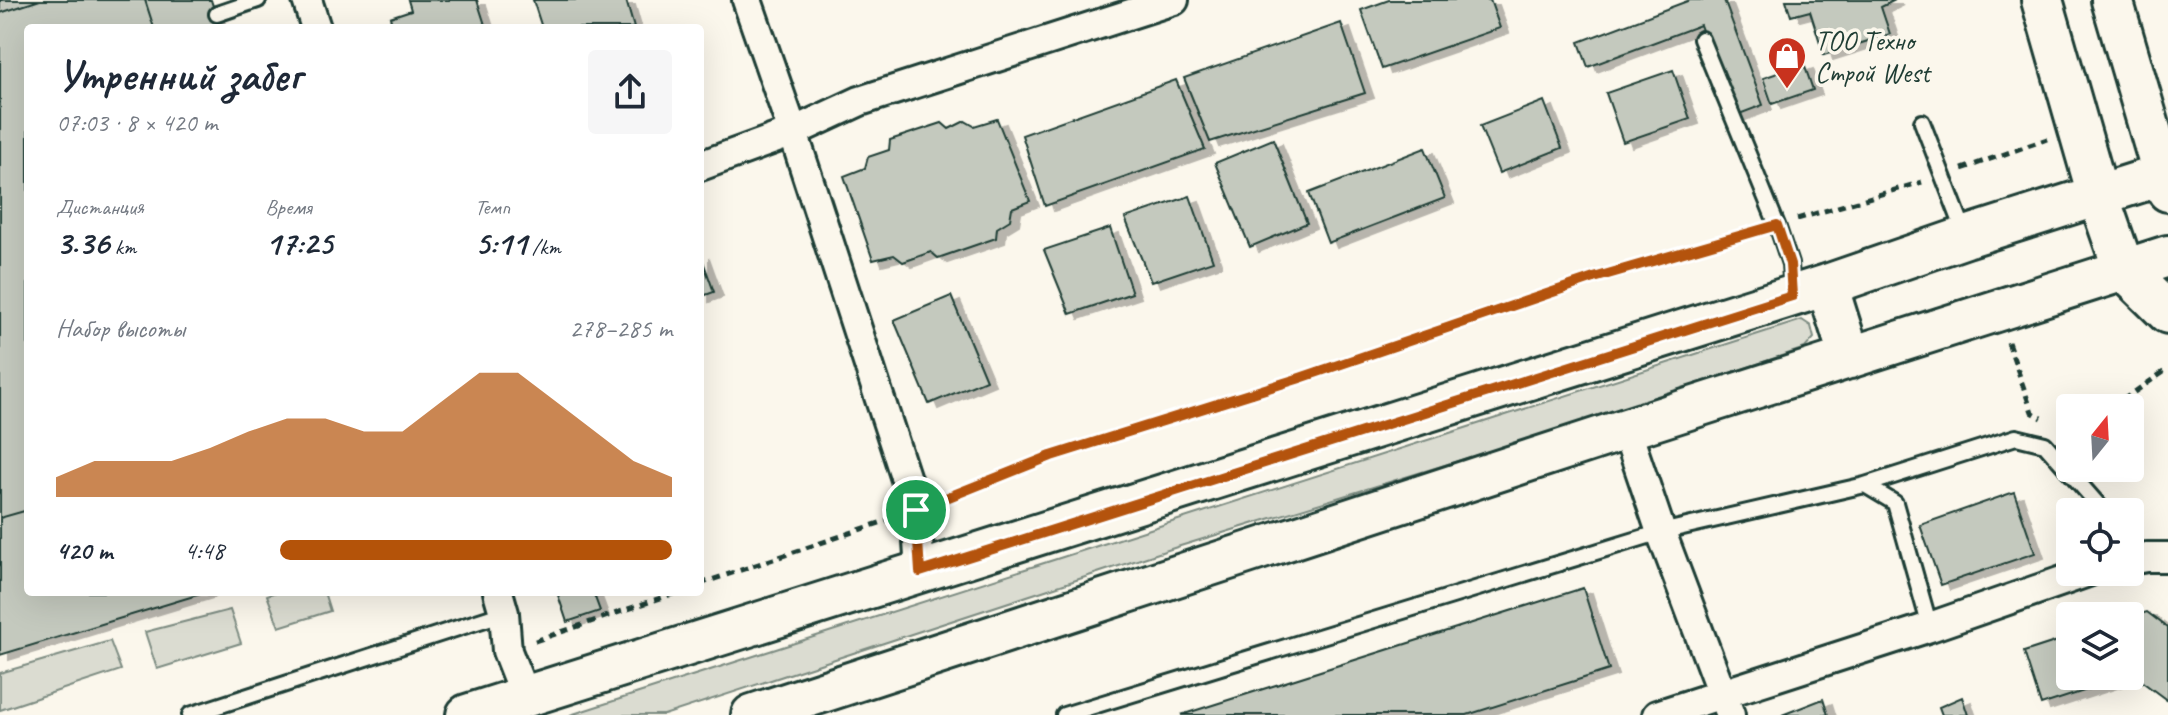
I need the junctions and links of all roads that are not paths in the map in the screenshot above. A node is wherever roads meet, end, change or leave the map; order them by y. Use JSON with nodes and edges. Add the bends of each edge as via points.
{"nodes":[{"id":1,"x":258,"y":0,"type":"edge"},
{"id":2,"x":307,"y":0,"type":"edge"},
{"id":3,"x":747,"y":0,"type":"edge"},
{"id":4,"x":1174,"y":0,"type":"edge"},
{"id":5,"x":2042,"y":0,"type":"edge"},
{"id":6,"x":2112,"y":0,"type":"edge"},
{"id":7,"x":217,"y":14,"type":"dead end"},
{"id":8,"x":315,"y":24,"type":"edge"},
{"id":9,"x":1701,"y":39,"type":"dead end"},
{"id":10,"x":1922,"y":122,"type":"dead end"},
{"id":11,"x":793,"y":132,"type":"junction"},
{"id":12,"x":704,"y":165,"type":"edge"},
{"id":13,"x":2166,"y":180,"type":"edge"},
{"id":14,"x":2098,"y":195,"type":"junction"},
{"id":15,"x":1966,"y":237,"type":"junction"},
{"id":16,"x":2168,"y":256,"type":"edge"},
{"id":17,"x":2124,"y":270,"type":"junction"},
{"id":18,"x":1810,"y":291,"type":"junction"},
{"id":19,"x":2168,"y":313,"type":"edge"},
{"id":20,"x":1850,"y":358,"type":"junction"},
{"id":21,"x":1626,"y":429,"type":"junction"},
{"id":22,"x":1865,"y":485,"type":"junction"},
{"id":23,"x":2092,"y":498,"type":"edge"},
{"id":24,"x":1661,"y":532,"type":"junction"},
{"id":25,"x":2168,"y":557,"type":"edge"},
{"id":26,"x":2144,"y":558,"type":"edge"},
{"id":27,"x":920,"y":572,"type":"junction"},
{"id":28,"x":2056,"y":583,"type":"edge"},
{"id":29,"x":501,"y":602,"type":"edge"},
{"id":30,"x":1930,"y":627,"type":"junction"},
{"id":31,"x":525,"y":697,"type":"junction"},
{"id":32,"x":1727,"y":704,"type":"edge"},
{"id":33,"x":190,"y":715,"type":"edge"},
{"id":34,"x":467,"y":715,"type":"edge"},
{"id":35,"x":752,"y":715,"type":"edge"},
{"id":36,"x":1064,"y":715,"type":"edge"},
{"id":37,"x":1657,"y":715,"type":"edge"}],
"edges":[{"from":1,"to":7,"type":"lane"},
{"from":2,"to":8,"type":"street"},
{"from":3,"to":11,"type":"street"},
{"from":4,"to":11,"type":"street","via":[[860,101]]},
{"from":5,"to":14,"type":"main road"},
{"from":6,"to":13,"type":"main road"},
{"from":9,"to":18,"type":"lane","via":[[1790,264]]},
{"from":10,"to":15,"type":"lane"},
{"from":11,"to":12,"type":"street"},
{"from":11,"to":27,"type":"street","via":[[916,510]]},
{"from":13,"to":14,"type":"main road"},
{"from":14,"to":15,"type":"main road"},
{"from":14,"to":17,"type":"main road"},
{"from":15,"to":18,"type":"main road"},
{"from":16,"to":17,"type":"main road"},
{"from":17,"to":19,"type":"main road"},
{"from":17,"to":20,"type":"main road"},
{"from":18,"to":20,"type":"main road"},
{"from":18,"to":27,"type":"main road"},
{"from":20,"to":21,"type":"main road"},
{"from":21,"to":24,"type":"street"},
{"from":21,"to":35,"type":"main road"},
{"from":22,"to":23,"type":"lane","via":[[2016,437],[2045,444]]},
{"from":22,"to":24,"type":"lane"},
{"from":22,"to":30,"type":"lane","via":[[1895,503]]},
{"from":24,"to":32,"type":"street"},
{"from":24,"to":36,"type":"lane"},
{"from":25,"to":26,"type":"street"},
{"from":27,"to":31,"type":"main road"},
{"from":28,"to":30,"type":"street"},
{"from":29,"to":31,"type":"street","via":[[507,651]]},
{"from":29,"to":33,"type":"lane"},
{"from":30,"to":32,"type":"street"},
{"from":31,"to":34,"type":"main road"},
{"from":32,"to":37,"type":"street"}]}
